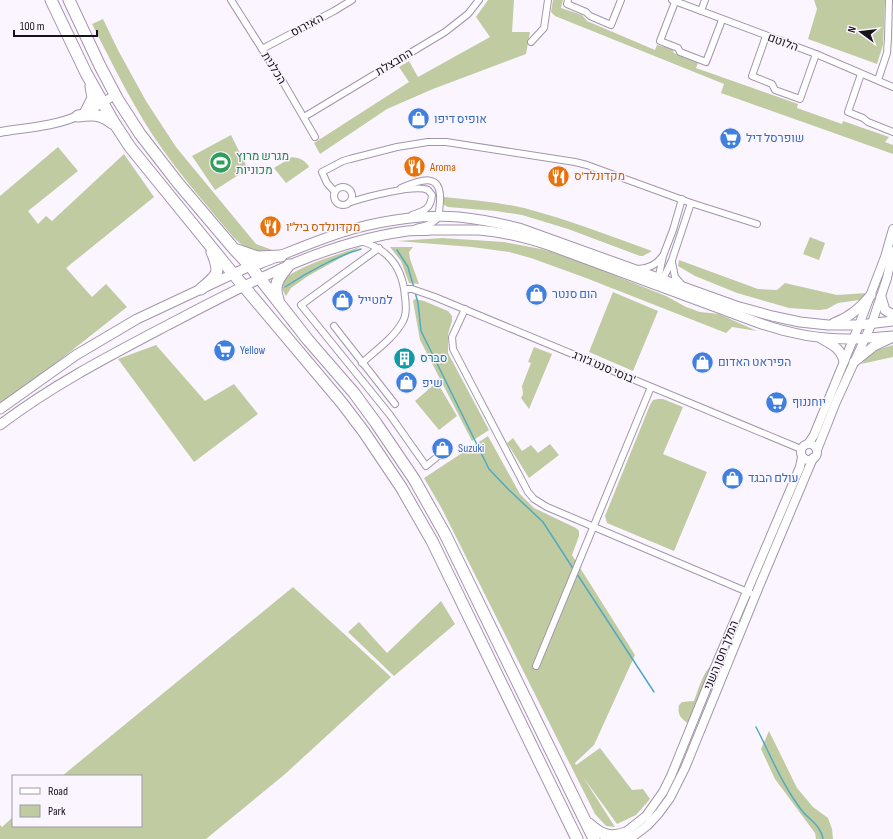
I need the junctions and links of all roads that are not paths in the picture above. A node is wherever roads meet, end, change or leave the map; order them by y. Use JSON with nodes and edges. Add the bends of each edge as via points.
{"nodes":[{"id":1,"x":51,"y":0,"type":"edge"},
{"id":2,"x":69,"y":0,"type":"edge"},
{"id":3,"x":231,"y":0,"type":"edge"},
{"id":4,"x":352,"y":0,"type":"edge"},
{"id":5,"x":479,"y":0,"type":"edge"},
{"id":6,"x":548,"y":0,"type":"edge"},
{"id":7,"x":568,"y":0,"type":"edge"},
{"id":8,"x":620,"y":0,"type":"edge"},
{"id":9,"x":705,"y":0,"type":"edge"},
{"id":10,"x":889,"y":0,"type":"edge"},
{"id":11,"x":673,"y":1,"type":"edge"},
{"id":12,"x":700,"y":11,"type":"junction"},
{"id":13,"x":722,"y":20,"type":"junction"},
{"id":14,"x":766,"y":36,"type":"junction"},
{"id":15,"x":530,"y":42,"type":"dead end"},
{"id":16,"x":262,"y":49,"type":"junction"},
{"id":17,"x":816,"y":54,"type":"junction"},
{"id":18,"x":861,"y":74,"type":"junction"},
{"id":19,"x":89,"y":78,"type":"junction"},
{"id":20,"x":878,"y":80,"type":"junction"},
{"id":21,"x":893,"y":87,"type":"edge"},
{"id":22,"x":115,"y":94,"type":"junction"},
{"id":23,"x":102,"y":103,"type":"junction"},
{"id":24,"x":82,"y":114,"type":"junction"},
{"id":25,"x":304,"y":117,"type":"junction"},
{"id":26,"x":117,"y":127,"type":"junction"},
{"id":27,"x":0,"y":132,"type":"edge"},
{"id":28,"x":893,"y":132,"type":"edge"},
{"id":29,"x":315,"y":137,"type":"dead end"},
{"id":30,"x":394,"y":191,"type":"junction"},
{"id":31,"x":335,"y":192,"type":"junction"},
{"id":32,"x":352,"y":193,"type":"junction"},
{"id":33,"x":370,"y":197,"type":"junction"},
{"id":34,"x":682,"y":199,"type":"junction"},
{"id":35,"x":351,"y":202,"type":"junction"},
{"id":36,"x":691,"y":203,"type":"junction"},
{"id":37,"x":439,"y":216,"type":"junction"},
{"id":38,"x":401,"y":220,"type":"junction"},
{"id":39,"x":756,"y":224,"type":"dead end"},
{"id":40,"x":893,"y":229,"type":"edge"},
{"id":41,"x":408,"y":231,"type":"junction"},
{"id":42,"x":360,"y":240,"type":"junction"},
{"id":43,"x":209,"y":242,"type":"junction"},
{"id":44,"x":379,"y":248,"type":"junction"},
{"id":45,"x":234,"y":249,"type":"junction"},
{"id":46,"x":893,"y":251,"type":"edge"},
{"id":47,"x":281,"y":256,"type":"junction"},
{"id":48,"x":663,"y":256,"type":"junction"},
{"id":49,"x":672,"y":260,"type":"junction"},
{"id":50,"x":289,"y":265,"type":"junction"},
{"id":51,"x":250,"y":266,"type":"junction"},
{"id":52,"x":636,"y":269,"type":"junction"},
{"id":53,"x":234,"y":274,"type":"junction"},
{"id":54,"x":260,"y":279,"type":"junction"},
{"id":55,"x":660,"y":281,"type":"junction"},
{"id":56,"x":243,"y":286,"type":"junction"},
{"id":57,"x":685,"y":287,"type":"junction"},
{"id":58,"x":201,"y":289,"type":"junction"},
{"id":59,"x":406,"y":289,"type":"junction"},
{"id":60,"x":870,"y":295,"type":"junction"},
{"id":61,"x":881,"y":297,"type":"junction"},
{"id":62,"x":281,"y":306,"type":"junction"},
{"id":63,"x":465,"y":309,"type":"junction"},
{"id":64,"x":893,"y":315,"type":"edge"},
{"id":65,"x":893,"y":321,"type":"edge"},
{"id":66,"x":872,"y":324,"type":"junction"},
{"id":67,"x":828,"y":325,"type":"junction"},
{"id":68,"x":859,"y":325,"type":"junction"},
{"id":69,"x":334,"y":326,"type":"dead end"},
{"id":70,"x":819,"y":337,"type":"junction"},
{"id":71,"x":865,"y":337,"type":"junction"},
{"id":72,"x":893,"y":337,"type":"edge"},
{"id":73,"x":854,"y":339,"type":"junction"},
{"id":74,"x":844,"y":361,"type":"junction"},
{"id":75,"x":854,"y":362,"type":"junction"},
{"id":76,"x":362,"y":363,"type":"junction"},
{"id":77,"x":651,"y":387,"type":"junction"},
{"id":78,"x":395,"y":404,"type":"dead end"},
{"id":79,"x":0,"y":409,"type":"edge"},
{"id":80,"x":0,"y":425,"type":"edge"},
{"id":81,"x":804,"y":450,"type":"junction"},
{"id":82,"x":817,"y":450,"type":"junction"},
{"id":83,"x":437,"y":457,"type":"dead end"},
{"id":84,"x":814,"y":458,"type":"junction"},
{"id":85,"x":593,"y":527,"type":"junction"},
{"id":86,"x":747,"y":592,"type":"junction"},
{"id":87,"x":756,"y":595,"type":"junction"},
{"id":88,"x":536,"y":666,"type":"dead end"},
{"id":89,"x":585,"y":820,"type":"junction"},
{"id":90,"x":575,"y":835,"type":"edge"},
{"id":91,"x":624,"y":837,"type":"edge"},
{"id":92,"x":594,"y":839,"type":"edge"}],
"edges":[{"from":1,"to":19,"type":"highway"},
{"from":2,"to":22,"type":"highway"},
{"from":3,"to":16,"type":"street","name":"הכלנית"},
{"from":4,"to":16,"type":"street","name":"האירוס"},
{"from":5,"to":25,"type":"street","name":"החבצלת","via":[[468,14],[445,32]]},
{"from":6,"to":15,"type":"street","via":[[544,28]]},
{"from":7,"to":8,"type":"street","via":[[567,4],[611,25]]},
{"from":9,"to":12,"type":"street"},
{"from":10,"to":20,"type":"street","via":[[887,53]]},
{"from":11,"to":12,"type":"street","name":"הלוטם"},
{"from":11,"to":13,"type":"street","via":[[660,41],[678,48],[680,52],[706,62]]},
{"from":12,"to":13,"type":"street","name":"הלוטם"},
{"from":13,"to":14,"type":"street","name":"הלוטם"},
{"from":14,"to":17,"type":"street","name":"הלוטם"},
{"from":14,"to":17,"type":"street","via":[[752,76],[772,84],[775,90],[800,98]]},
{"from":16,"to":25,"type":"street","name":"הכלנית"},
{"from":17,"to":18,"type":"street","name":"הלוטם"},
{"from":18,"to":20,"type":"street","name":"הלוטם"},
{"from":18,"to":28,"type":"street","via":[[848,112]]},
{"from":19,"to":23,"type":"highway"},
{"from":19,"to":24,"type":"highway","via":[[93,98]]},
{"from":20,"to":21,"type":"street","name":"הלוטם"},
{"from":22,"to":23,"type":"street"},
{"from":22,"to":45,"type":"highway","via":[[165,167]]},
{"from":23,"to":24,"type":"street"},
{"from":23,"to":26,"type":"highway"},
{"from":24,"to":26,"type":"highway","via":[[101,116]]},
{"from":24,"to":27,"type":"street","via":[[59,122]]},
{"from":25,"to":29,"type":"street","name":"הכלנית"},
{"from":26,"to":43,"type":"highway","via":[[144,164]]},
{"from":30,"to":33,"type":"street"},
{"from":30,"to":37,"type":"street","via":[[426,180],[432,181],[440,191]]},
{"from":30,"to":38,"type":"street","via":[[425,188],[432,195],[428,208]]},
{"from":31,"to":32,"type":"street","via":[[342,187],[348,188]]},
{"from":31,"to":34,"type":"street","via":[[322,172],[342,161],[420,142],[446,142],[575,162]]},
{"from":31,"to":35,"type":"street","via":[[334,198],[337,203],[346,205]]},
{"from":32,"to":33,"type":"street"},
{"from":32,"to":35,"type":"street"},
{"from":33,"to":35,"type":"street"},
{"from":34,"to":36,"type":"street"},
{"from":34,"to":48,"type":"street"},
{"from":36,"to":39,"type":"street"},
{"from":36,"to":49,"type":"street"},
{"from":37,"to":38,"type":"main road"},
{"from":37,"to":41,"type":"street","via":[[433,223]]},
{"from":37,"to":52,"type":"main road","via":[[478,219],[519,228]]},
{"from":38,"to":47,"type":"main road","via":[[353,229]]},
{"from":40,"to":60,"type":"street","name":"המלך חסן השני"},
{"from":41,"to":42,"type":"main road"},
{"from":41,"to":55,"type":"main road","via":[[465,230],[514,235]]},
{"from":42,"to":44,"type":"street"},
{"from":42,"to":50,"type":"main road"},
{"from":43,"to":53,"type":"highway"},
{"from":43,"to":58,"type":"highway","via":[[217,271]]},
{"from":44,"to":59,"type":"street","via":[[397,268]]},
{"from":44,"to":83,"type":"street","via":[[301,305],[390,415],[426,466]]},
{"from":45,"to":47,"type":"highway","via":[[256,257]]},
{"from":45,"to":51,"type":"highway"},
{"from":46,"to":61,"type":"street"},
{"from":47,"to":51,"type":"main road"},
{"from":48,"to":52,"type":"street","via":[[652,266]]},
{"from":48,"to":55,"type":"street"},
{"from":49,"to":55,"type":"street"},
{"from":49,"to":57,"type":"street","via":[[675,277]]},
{"from":50,"to":54,"type":"main road"},
{"from":50,"to":62,"type":"highway","via":[[276,284],[276,295]]},
{"from":51,"to":53,"type":"main road"},
{"from":51,"to":54,"type":"highway"},
{"from":52,"to":55,"type":"main road"},
{"from":53,"to":56,"type":"highway"},
{"from":53,"to":58,"type":"main road"},
{"from":54,"to":56,"type":"main road"},
{"from":54,"to":62,"type":"highway"},
{"from":55,"to":57,"type":"main road"},
{"from":55,"to":70,"type":"main road","via":[[765,326]]},
{"from":56,"to":80,"type":"main road","via":[[116,352]]},
{"from":56,"to":90,"type":"highway","via":[[364,432],[401,487],[432,541]]},
{"from":57,"to":67,"type":"main road","via":[[772,316]]},
{"from":58,"to":79,"type":"main road","via":[[155,310],[87,348]]},
{"from":59,"to":63,"type":"street","name":"בוסי סנט ג'ורג'","via":[[423,292]]},
{"from":59,"to":76,"type":"street","via":[[403,322],[391,337]]},
{"from":60,"to":67,"type":"main road","via":[[849,316]]},
{"from":60,"to":68,"type":"street","name":"המלך חסן השני"},
{"from":61,"to":64,"type":"main road","via":[[885,310]]},
{"from":61,"to":66,"type":"street"},
{"from":62,"to":89,"type":"highway","via":[[376,423],[414,479],[445,534]]},
{"from":63,"to":77,"type":"street","name":"בוסי סנט ג'ורג'"},
{"from":63,"to":85,"type":"street","via":[[452,337],[453,349],[528,492],[540,504]]},
{"from":65,"to":66,"type":"main road"},
{"from":66,"to":68,"type":"main road"},
{"from":66,"to":71,"type":"street"},
{"from":67,"to":68,"type":"main road"},
{"from":68,"to":73,"type":"street","name":"המלך חסן השני"},
{"from":69,"to":76,"type":"street"},
{"from":70,"to":73,"type":"main road"},
{"from":70,"to":74,"type":"main road","via":[[837,347]]},
{"from":71,"to":72,"type":"main road"},
{"from":71,"to":73,"type":"main road"},
{"from":71,"to":75,"type":"street"},
{"from":72,"to":75,"type":"main road","via":[[874,346]]},
{"from":73,"to":74,"type":"street","name":"המלך חסן השני"},
{"from":74,"to":81,"type":"street","name":"המלך חסן השני","via":[[814,435]]},
{"from":75,"to":82,"type":"street"},
{"from":76,"to":78,"type":"street"},
{"from":77,"to":81,"type":"street","name":"בוסי סנט ג'ורג'"},
{"from":77,"to":85,"type":"street"},
{"from":81,"to":82,"type":"street","via":[[813,445]]},
{"from":81,"to":84,"type":"street","via":[[808,460]]},
{"from":81,"to":86,"type":"street","name":"המלך חסן השני","via":[[800,467]]},
{"from":82,"to":84,"type":"street","name":"המלך חסן השני"},
{"from":84,"to":87,"type":"street","name":"המלך חסן השני"},
{"from":85,"to":86,"type":"street"},
{"from":85,"to":88,"type":"street"},
{"from":86,"to":87,"type":"street"},
{"from":86,"to":91,"type":"street","name":"המלך חסן השני","via":[[669,781],[646,816]]},
{"from":87,"to":91,"type":"street","name":"המלך חסן השני","via":[[670,798],[648,825]]},
{"from":89,"to":91,"type":"highway","via":[[607,836]]},
{"from":89,"to":92,"type":"highway"}]}
